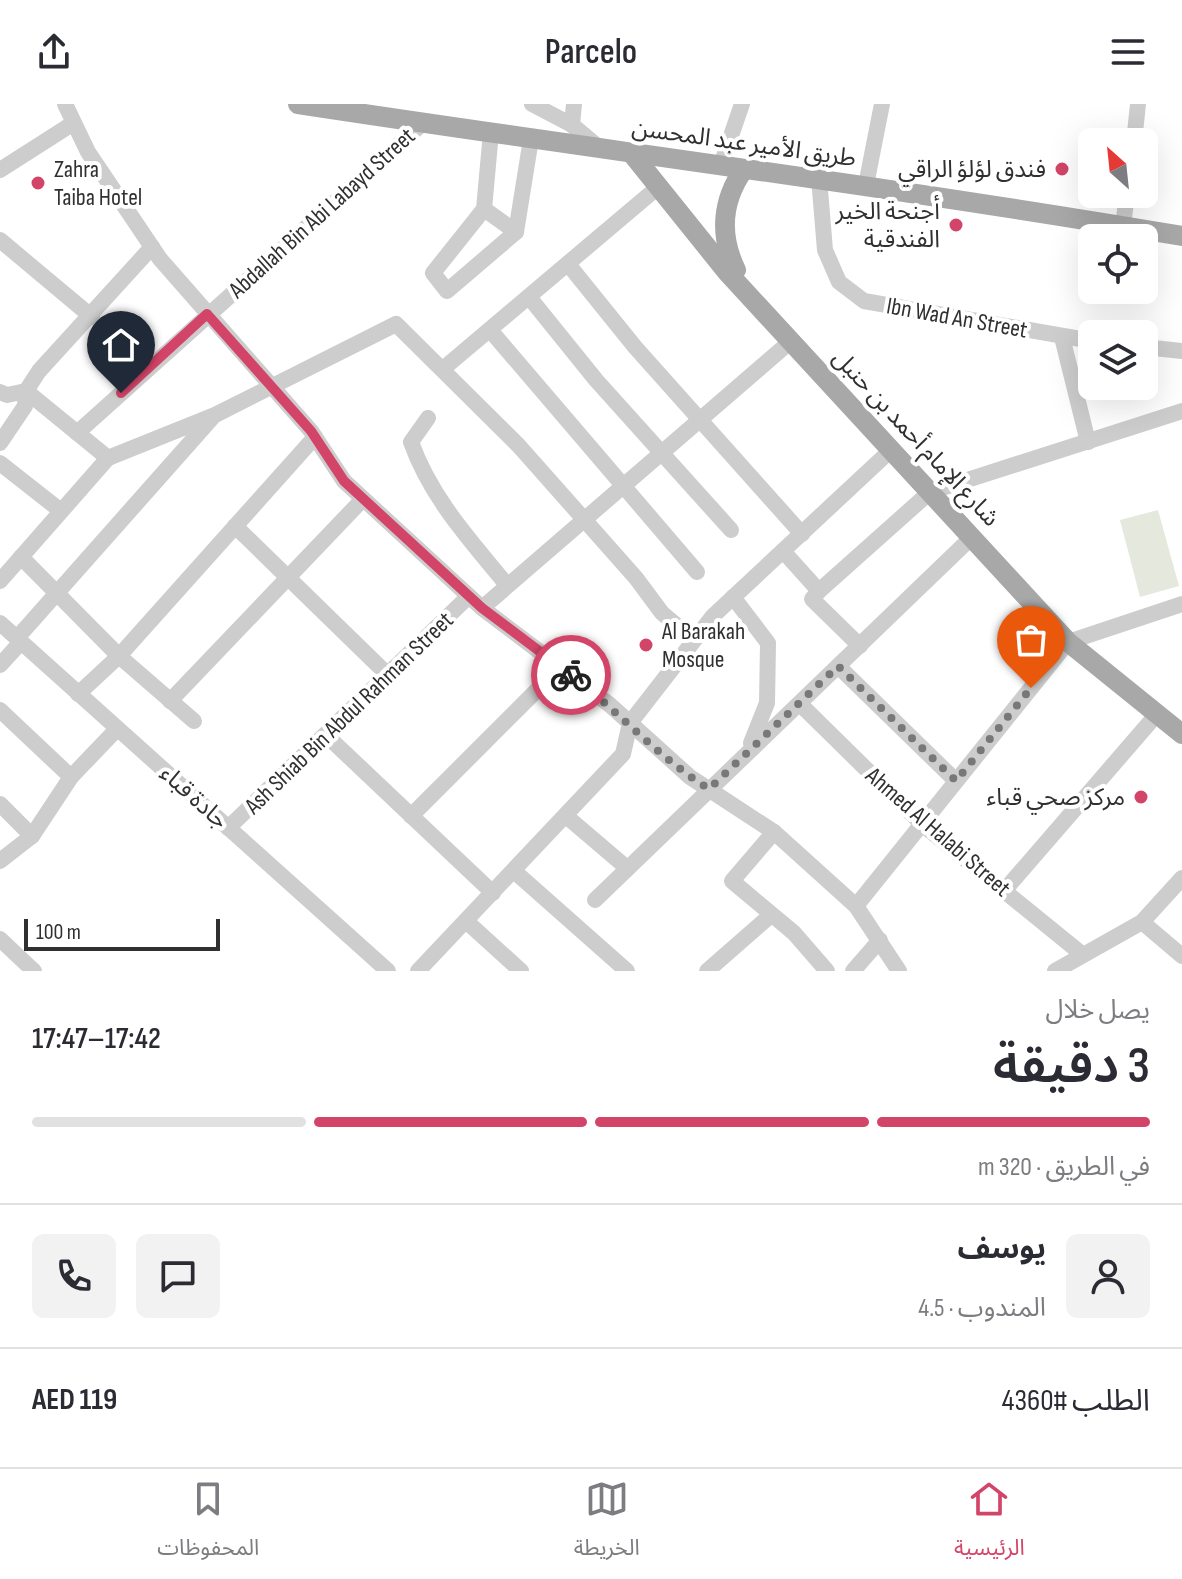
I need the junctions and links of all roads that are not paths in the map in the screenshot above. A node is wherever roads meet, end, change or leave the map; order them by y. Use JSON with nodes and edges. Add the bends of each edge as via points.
{"nodes":[{"id":1,"x":65,"y":104,"type":"edge"},
{"id":2,"x":298,"y":104,"type":"edge"},
{"id":3,"x":532,"y":104,"type":"edge"},
{"id":4,"x":574,"y":104,"type":"edge"},
{"id":5,"x":742,"y":104,"type":"edge"},
{"id":6,"x":882,"y":104,"type":"edge"},
{"id":7,"x":1138,"y":104,"type":"edge"},
{"id":8,"x":424,"y":122,"type":"junction"},
{"id":9,"x":72,"y":124,"type":"junction"},
{"id":10,"x":572,"y":125,"type":"junction"},
{"id":11,"x":1135,"y":128,"type":"edge"},
{"id":12,"x":491,"y":132,"type":"junction"},
{"id":13,"x":531,"y":139,"type":"junction"},
{"id":14,"x":599,"y":148,"type":"junction"},
{"id":15,"x":633,"y":155,"type":"junction"},
{"id":16,"x":721,"y":165,"type":"junction"},
{"id":17,"x":744,"y":169,"type":"junction"},
{"id":18,"x":0,"y":170,"type":"edge"},
{"id":19,"x":819,"y":178,"type":"junction"},
{"id":20,"x":866,"y":185,"type":"junction"},
{"id":21,"x":657,"y":188,"type":"junction"},
{"id":22,"x":484,"y":209,"type":"junction"},
{"id":23,"x":1110,"y":224,"type":"edge"},
{"id":24,"x":516,"y":232,"type":"junction"},
{"id":25,"x":1158,"y":232,"type":"edge"},
{"id":26,"x":1182,"y":236,"type":"edge"},
{"id":27,"x":0,"y":240,"type":"edge"},
{"id":28,"x":152,"y":247,"type":"junction"},
{"id":29,"x":568,"y":264,"type":"junction"},
{"id":30,"x":749,"y":295,"type":"junction"},
{"id":31,"x":529,"y":297,"type":"junction"},
{"id":32,"x":207,"y":314,"type":"junction"},
{"id":33,"x":92,"y":317,"type":"junction"},
{"id":34,"x":490,"y":330,"type":"junction"},
{"id":35,"x":1062,"y":337,"type":"junction"},
{"id":36,"x":1078,"y":339,"type":"edge"},
{"id":37,"x":791,"y":341,"type":"junction"},
{"id":38,"x":1158,"y":348,"type":"edge"},
{"id":39,"x":1182,"y":351,"type":"edge"},
{"id":40,"x":444,"y":368,"type":"junction"},
{"id":41,"x":271,"y":387,"type":"junction"},
{"id":42,"x":26,"y":391,"type":"junction"},
{"id":43,"x":0,"y":392,"type":"edge"},
{"id":44,"x":1182,"y":411,"type":"edge"},
{"id":45,"x":215,"y":415,"type":"junction"},
{"id":46,"x":428,"y":418,"type":"dead end"},
{"id":47,"x":701,"y":418,"type":"junction"},
{"id":48,"x":77,"y":433,"type":"junction"},
{"id":49,"x":315,"y":437,"type":"junction"},
{"id":50,"x":1088,"y":442,"type":"junction"},
{"id":51,"x":0,"y":443,"type":"edge"},
{"id":52,"x":891,"y":450,"type":"junction"},
{"id":53,"x":662,"y":452,"type":"junction"},
{"id":54,"x":108,"y":458,"type":"junction"},
{"id":55,"x":0,"y":463,"type":"edge"},
{"id":56,"x":622,"y":486,"type":"junction"},
{"id":57,"x":930,"y":492,"type":"junction"},
{"id":58,"x":363,"y":499,"type":"junction"},
{"id":59,"x":61,"y":511,"type":"junction"},
{"id":60,"x":583,"y":520,"type":"junction"},
{"id":61,"x":235,"y":526,"type":"junction"},
{"id":62,"x":731,"y":530,"type":"dead end"},
{"id":63,"x":802,"y":534,"type":"junction"},
{"id":64,"x":972,"y":537,"type":"junction"},
{"id":65,"x":783,"y":551,"type":"junction"},
{"id":66,"x":21,"y":557,"type":"junction"},
{"id":67,"x":697,"y":572,"type":"dead end"},
{"id":68,"x":287,"y":576,"type":"junction"},
{"id":69,"x":0,"y":581,"type":"edge"},
{"id":70,"x":507,"y":585,"type":"junction"},
{"id":71,"x":819,"y":591,"type":"junction"},
{"id":72,"x":56,"y":593,"type":"junction"},
{"id":73,"x":733,"y":597,"type":"junction"},
{"id":74,"x":476,"y":602,"type":"junction"},
{"id":75,"x":1182,"y":604,"type":"edge"},
{"id":76,"x":0,"y":623,"type":"edge"},
{"id":77,"x":19,"y":640,"type":"junction"},
{"id":78,"x":694,"y":640,"type":"junction"},
{"id":79,"x":1068,"y":642,"type":"junction"},
{"id":80,"x":860,"y":646,"type":"junction"},
{"id":81,"x":119,"y":656,"type":"junction"},
{"id":82,"x":0,"y":665,"type":"edge"},
{"id":83,"x":838,"y":666,"type":"junction"},
{"id":84,"x":560,"y":667,"type":"junction"},
{"id":85,"x":389,"y":676,"type":"junction"},
{"id":86,"x":78,"y":694,"type":"junction"},
{"id":87,"x":170,"y":701,"type":"junction"},
{"id":88,"x":800,"y":704,"type":"junction"},
{"id":89,"x":0,"y":710,"type":"edge"},
{"id":90,"x":1157,"y":714,"type":"junction"},
{"id":91,"x":194,"y":721,"type":"dead end"},
{"id":92,"x":630,"y":723,"type":"junction"},
{"id":93,"x":117,"y":729,"type":"junction"},
{"id":94,"x":1182,"y":734,"type":"edge"},
{"id":95,"x":327,"y":736,"type":"junction"},
{"id":96,"x":749,"y":748,"type":"junction"},
{"id":97,"x":71,"y":777,"type":"junction"},
{"id":98,"x":956,"y":781,"type":"junction"},
{"id":99,"x":709,"y":789,"type":"junction"},
{"id":100,"x":0,"y":804,"type":"edge"},
{"id":101,"x":411,"y":816,"type":"junction"},
{"id":102,"x":566,"y":816,"type":"junction"},
{"id":103,"x":922,"y":824,"type":"junction"},
{"id":104,"x":228,"y":828,"type":"junction"},
{"id":105,"x":774,"y":832,"type":"junction"},
{"id":106,"x":32,"y":836,"type":"junction"},
{"id":107,"x":0,"y":861,"type":"edge"},
{"id":108,"x":627,"y":868,"type":"junction"},
{"id":109,"x":514,"y":871,"type":"junction"},
{"id":110,"x":1182,"y":878,"type":"edge"},
{"id":111,"x":1004,"y":891,"type":"junction"},
{"id":112,"x":493,"y":893,"type":"junction"},
{"id":113,"x":595,"y":900,"type":"dead end"},
{"id":114,"x":856,"y":906,"type":"junction"},
{"id":115,"x":771,"y":915,"type":"junction"},
{"id":116,"x":466,"y":921,"type":"junction"},
{"id":117,"x":1142,"y":922,"type":"junction"},
{"id":118,"x":0,"y":939,"type":"edge"},
{"id":119,"x":880,"y":940,"type":"junction"},
{"id":120,"x":1083,"y":955,"type":"junction"},
{"id":121,"x":1182,"y":956,"type":"edge"},
{"id":122,"x":34,"y":971,"type":"edge"},
{"id":123,"x":388,"y":971,"type":"edge"},
{"id":124,"x":418,"y":971,"type":"edge"},
{"id":125,"x":521,"y":971,"type":"edge"},
{"id":126,"x":627,"y":971,"type":"edge"},
{"id":127,"x":707,"y":971,"type":"edge"},
{"id":128,"x":827,"y":971,"type":"edge"},
{"id":129,"x":853,"y":971,"type":"edge"},
{"id":130,"x":899,"y":971,"type":"edge"},
{"id":131,"x":1055,"y":971,"type":"edge"}],
"edges":[{"from":1,"to":9,"type":"street"},
{"from":2,"to":8,"type":"main road","name":"طريق الأمير عبد المحسن"},
{"from":3,"to":10,"type":"street"},
{"from":4,"to":10,"type":"street"},
{"from":5,"to":16,"type":"street"},
{"from":6,"to":20,"type":"street"},
{"from":7,"to":11,"type":"street"},
{"from":8,"to":12,"type":"main road","name":"طريق الأمير عبد المحسن"},
{"from":8,"to":32,"type":"street","name":"Abdallah Bin Abi Labayd Street"},
{"from":9,"to":18,"type":"street"},
{"from":9,"to":28,"type":"street"},
{"from":10,"to":14,"type":"street"},
{"from":12,"to":13,"type":"main road","name":"طريق الأمير عبد المحسن"},
{"from":12,"to":22,"type":"street"},
{"from":13,"to":14,"type":"main road","name":"طريق الأمير عبد المحسن"},
{"from":13,"to":24,"type":"street"},
{"from":14,"to":15,"type":"main road","name":"طريق الأمير عبد المحسن"},
{"from":15,"to":16,"type":"main road","name":"طريق الأمير عبد المحسن"},
{"from":15,"to":21,"type":"main road","name":"شارع الإمام أحمد بن حنبل"},
{"from":16,"to":17,"type":"main road","name":"طريق الأمير عبد المحسن"},
{"from":17,"to":19,"type":"main road","name":"طريق الأمير عبد المحسن"},
{"from":17,"to":30,"type":"main road","via":[[727,199],[725,247]]},
{"from":19,"to":20,"type":"main road","name":"طريق الأمير عبد المحسن"},
{"from":19,"to":35,"type":"street","name":"Ibn Wad An Street","via":[[825,250],[839,282],[864,301]]},
{"from":20,"to":23,"type":"main road","name":"طريق الأمير عبد المحسن"},
{"from":21,"to":29,"type":"street"},
{"from":21,"to":30,"type":"main road","name":"شارع الإمام أحمد بن حنبل"},
{"from":22,"to":24,"type":"street"},
{"from":22,"to":24,"type":"street","via":[[433,273],[447,291]]},
{"from":25,"to":26,"type":"main road","name":"طريق الأمير عبد المحسن"},
{"from":27,"to":33,"type":"street"},
{"from":28,"to":32,"type":"street"},
{"from":28,"to":33,"type":"street"},
{"from":29,"to":31,"type":"street"},
{"from":29,"to":47,"type":"street"},
{"from":30,"to":37,"type":"main road","name":"شارع الإمام أحمد بن حنبل"},
{"from":31,"to":34,"type":"street"},
{"from":31,"to":53,"type":"street"},
{"from":32,"to":41,"type":"street"},
{"from":32,"to":48,"type":"street","name":"Abdallah Bin Abi Labayd Street"},
{"from":33,"to":42,"type":"street"},
{"from":34,"to":40,"type":"street"},
{"from":34,"to":56,"type":"street"},
{"from":35,"to":36,"type":"street","name":"Ibn Wad An Street"},
{"from":35,"to":50,"type":"street"},
{"from":37,"to":47,"type":"street","name":"Ash Shiab Bin Abdul Rahman Street"},
{"from":37,"to":52,"type":"main road","name":"شارع الإمام أحمد بن حنبل"},
{"from":38,"to":39,"type":"street"},
{"from":40,"to":41,"type":"street","via":[[396,324]]},
{"from":40,"to":60,"type":"street"},
{"from":41,"to":45,"type":"street"},
{"from":41,"to":49,"type":"street"},
{"from":42,"to":43,"type":"street"},
{"from":42,"to":48,"type":"street"},
{"from":42,"to":51,"type":"street","via":[[25,406]]},
{"from":44,"to":50,"type":"street"},
{"from":45,"to":54,"type":"street"},
{"from":45,"to":72,"type":"street"},
{"from":46,"to":70,"type":"street","via":[[411,442],[421,469],[445,509]]},
{"from":47,"to":53,"type":"street","name":"Ash Shiab Bin Abdul Rahman Street"},
{"from":47,"to":63,"type":"street"},
{"from":48,"to":54,"type":"street"},
{"from":49,"to":58,"type":"street","via":[[344,481]]},
{"from":49,"to":61,"type":"street"},
{"from":50,"to":57,"type":"street"},
{"from":52,"to":57,"type":"main road","name":"شارع الإمام أحمد بن حنبل"},
{"from":52,"to":63,"type":"street"},
{"from":53,"to":56,"type":"street","name":"Ash Shiab Bin Abdul Rahman Street"},
{"from":53,"to":62,"type":"street"},
{"from":54,"to":59,"type":"street"},
{"from":55,"to":59,"type":"street"},
{"from":56,"to":60,"type":"street","name":"Ash Shiab Bin Abdul Rahman Street"},
{"from":56,"to":67,"type":"street"},
{"from":57,"to":64,"type":"main road","name":"شارع الإمام أحمد بن حنبل"},
{"from":57,"to":71,"type":"street"},
{"from":58,"to":68,"type":"street"},
{"from":58,"to":74,"type":"street"},
{"from":59,"to":66,"type":"street"},
{"from":60,"to":70,"type":"street","name":"Ash Shiab Bin Abdul Rahman Street"},
{"from":60,"to":78,"type":"street","via":[[662,613]]},
{"from":61,"to":68,"type":"street"},
{"from":61,"to":81,"type":"street"},
{"from":63,"to":65,"type":"street"},
{"from":64,"to":79,"type":"main road","name":"شارع الإمام أحمد بن حنبل"},
{"from":64,"to":80,"type":"street"},
{"from":65,"to":71,"type":"street"},
{"from":65,"to":73,"type":"street"},
{"from":66,"to":69,"type":"street"},
{"from":66,"to":72,"type":"street"},
{"from":68,"to":85,"type":"street"},
{"from":68,"to":87,"type":"street"},
{"from":70,"to":74,"type":"street","name":"Ash Shiab Bin Abdul Rahman Street"},
{"from":71,"to":80,"type":"street","via":[[812,599]]},
{"from":72,"to":77,"type":"street"},
{"from":72,"to":81,"type":"street"},
{"from":73,"to":78,"type":"street"},
{"from":73,"to":96,"type":"street","via":[[768,643],[767,703]]},
{"from":74,"to":84,"type":"street"},
{"from":74,"to":85,"type":"street","name":"Ash Shiab Bin Abdul Rahman Street"},
{"from":75,"to":79,"type":"street"},
{"from":76,"to":77,"type":"street","name":"جادة قباء"},
{"from":77,"to":82,"type":"street"},
{"from":77,"to":86,"type":"street","name":"جادة قباء"},
{"from":78,"to":92,"type":"street"},
{"from":79,"to":90,"type":"main road","name":"شارع الإمام أحمد بن حنبل"},
{"from":79,"to":98,"type":"street"},
{"from":80,"to":83,"type":"street"},
{"from":81,"to":86,"type":"street"},
{"from":81,"to":87,"type":"street"},
{"from":83,"to":88,"type":"street"},
{"from":83,"to":98,"type":"street"},
{"from":84,"to":92,"type":"street"},
{"from":84,"to":101,"type":"street"},
{"from":85,"to":95,"type":"street","name":"Ash Shiab Bin Abdul Rahman Street"},
{"from":86,"to":93,"type":"street","name":"جادة قباء"},
{"from":87,"to":91,"type":"street"},
{"from":88,"to":96,"type":"street"},
{"from":88,"to":103,"type":"street","name":"Ahmed Al Halabi Street"},
{"from":89,"to":97,"type":"street"},
{"from":90,"to":94,"type":"main road","name":"شارع الإمام أحمد بن حنبل"},
{"from":90,"to":111,"type":"street"},
{"from":92,"to":99,"type":"street"},
{"from":92,"to":102,"type":"street","via":[[623,754]]},
{"from":93,"to":97,"type":"street"},
{"from":93,"to":104,"type":"street","name":"جادة قباء"},
{"from":95,"to":101,"type":"street"},
{"from":95,"to":104,"type":"street","name":"Ash Shiab Bin Abdul Rahman Street"},
{"from":96,"to":99,"type":"street"},
{"from":97,"to":106,"type":"street"},
{"from":98,"to":103,"type":"street"},
{"from":99,"to":105,"type":"street"},
{"from":99,"to":108,"type":"street"},
{"from":100,"to":106,"type":"street"},
{"from":101,"to":112,"type":"street"},
{"from":102,"to":108,"type":"street"},
{"from":102,"to":109,"type":"street"},
{"from":103,"to":111,"type":"street","name":"Ahmed Al Halabi Street"},
{"from":103,"to":114,"type":"street"},
{"from":104,"to":123,"type":"street","name":"جادة قباء"},
{"from":105,"to":114,"type":"street"},
{"from":105,"to":115,"type":"street","via":[[732,881]]},
{"from":106,"to":107,"type":"street"},
{"from":108,"to":113,"type":"street"},
{"from":109,"to":112,"type":"street"},
{"from":109,"to":126,"type":"street"},
{"from":110,"to":117,"type":"street"},
{"from":111,"to":120,"type":"street","name":"Ahmed Al Halabi Street"},
{"from":112,"to":116,"type":"street"},
{"from":114,"to":119,"type":"street"},
{"from":115,"to":127,"type":"street"},
{"from":115,"to":128,"type":"street"},
{"from":116,"to":124,"type":"street"},
{"from":116,"to":125,"type":"street"},
{"from":117,"to":120,"type":"street"},
{"from":117,"to":121,"type":"street"},
{"from":118,"to":122,"type":"street"},
{"from":119,"to":129,"type":"street"},
{"from":119,"to":130,"type":"street"},
{"from":120,"to":131,"type":"street"}]}
